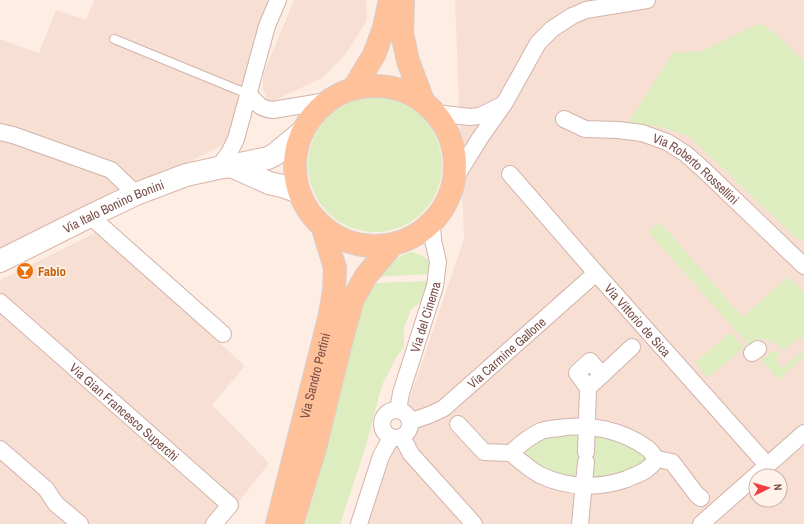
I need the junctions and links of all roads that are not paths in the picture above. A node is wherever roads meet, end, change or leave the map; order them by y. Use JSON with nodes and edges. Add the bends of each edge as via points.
{"nodes":[{"id":1,"x":278,"y":0,"type":"edge"},
{"id":2,"x":390,"y":0,"type":"edge"},
{"id":3,"x":403,"y":0,"type":"edge"},
{"id":4,"x":647,"y":0,"type":"edge"},
{"id":5,"x":114,"y":39,"type":"dead end"},
{"id":6,"x":354,"y":88,"type":"junction"},
{"id":7,"x":248,"y":94,"type":"junction"},
{"id":8,"x":327,"y":101,"type":"junction"},
{"id":9,"x":504,"y":104,"type":"junction"},
{"id":10,"x":429,"y":107,"type":"junction"},
{"id":11,"x":564,"y":119,"type":"dead end"},
{"id":12,"x":0,"y":132,"type":"edge"},
{"id":13,"x":302,"y":132,"type":"junction"},
{"id":14,"x":225,"y":167,"type":"junction"},
{"id":15,"x":510,"y":174,"type":"dead end"},
{"id":16,"x":454,"y":180,"type":"junction"},
{"id":17,"x":299,"y":192,"type":"junction"},
{"id":18,"x":136,"y":194,"type":"junction"},
{"id":19,"x":90,"y":216,"type":"junction"},
{"id":20,"x":432,"y":223,"type":"junction"},
{"id":21,"x":323,"y":228,"type":"junction"},
{"id":22,"x":392,"y":245,"type":"junction"},
{"id":23,"x":0,"y":261,"type":"edge"},
{"id":24,"x":803,"y":262,"type":"edge"},
{"id":25,"x":596,"y":273,"type":"junction"},
{"id":26,"x":0,"y":302,"type":"edge"},
{"id":27,"x":223,"y":334,"type":"dead end"},
{"id":28,"x":632,"y":348,"type":"dead end"},
{"id":29,"x":398,"y":410,"type":"junction"},
{"id":30,"x":410,"y":421,"type":"junction"},
{"id":31,"x":458,"y":424,"type":"dead end"},
{"id":32,"x":586,"y":426,"type":"junction"},
{"id":33,"x":804,"y":433,"type":"edge"},
{"id":34,"x":397,"y":437,"type":"junction"},
{"id":35,"x":0,"y":449,"type":"edge"},
{"id":36,"x":511,"y":453,"type":"junction"},
{"id":37,"x":657,"y":459,"type":"junction"},
{"id":38,"x":767,"y":465,"type":"junction"},
{"id":39,"x":584,"y":486,"type":"junction"},
{"id":40,"x":701,"y":498,"type":"dead end"},
{"id":41,"x":80,"y":524,"type":"edge"},
{"id":42,"x":214,"y":524,"type":"edge"},
{"id":43,"x":277,"y":524,"type":"edge"},
{"id":44,"x":292,"y":524,"type":"edge"},
{"id":45,"x":359,"y":524,"type":"edge"},
{"id":46,"x":474,"y":524,"type":"edge"},
{"id":47,"x":580,"y":524,"type":"edge"},
{"id":48,"x":701,"y":524,"type":"edge"}],
"edges":[{"from":1,"to":7,"type":"street","via":[[267,26]]},
{"from":2,"to":6,"type":"main road","via":[[384,28],[374,55]]},
{"from":3,"to":10,"type":"main road","via":[[402,33],[408,61]]},
{"from":4,"to":9,"type":"street","via":[[586,10],[552,29],[538,43]]},
{"from":5,"to":7,"type":"lane"},
{"from":6,"to":8,"type":"main road"},
{"from":6,"to":10,"type":"main road","via":[[378,85],[401,90]]},
{"from":7,"to":8,"type":"street","via":[[266,110]]},
{"from":7,"to":14,"type":"street","via":[[236,139]]},
{"from":8,"to":13,"type":"main road","via":[[313,115]]},
{"from":9,"to":10,"type":"street","via":[[480,116],[470,117]]},
{"from":9,"to":16,"type":"street"},
{"from":10,"to":16,"type":"main road","via":[[449,133],[455,156]]},
{"from":11,"to":24,"type":"street","name":"Via Roberto Rossellini","via":[[585,129],[642,133],[667,142],[686,154]]},
{"from":12,"to":18,"type":"street","via":[[111,170]]},
{"from":13,"to":14,"type":"main road","name":"Via Italo Bonino Bonini","via":[[268,158]]},
{"from":13,"to":17,"type":"main road","via":[[296,151],[295,172]]},
{"from":14,"to":17,"type":"main road","via":[[269,184]]},
{"from":14,"to":18,"type":"main road","name":"Via Italo Bonino Bonini","via":[[186,176]]},
{"from":15,"to":25,"type":"street","name":"Via Vittorio de Sica"},
{"from":16,"to":20,"type":"main road","via":[[446,203]]},
{"from":17,"to":21,"type":"main road","via":[[309,211]]},
{"from":18,"to":19,"type":"main road","name":"Via Italo Bonino Bonini"},
{"from":19,"to":23,"type":"main road","name":"Via Italo Bonino Bonini"},
{"from":19,"to":27,"type":"street"},
{"from":20,"to":22,"type":"main road","via":[[413,237]]},
{"from":20,"to":29,"type":"street","name":"Via del Cinema","via":[[438,262],[437,278]]},
{"from":21,"to":22,"type":"main road","via":[[344,240],[368,246]]},
{"from":21,"to":43,"type":"main road","name":"Via Sandro Pertini","via":[[335,268],[334,291]]},
{"from":22,"to":44,"type":"main road","name":"Via Sandro Pertini","via":[[366,276],[353,299],[315,448]]},
{"from":25,"to":30,"type":"street","name":"Via Carmine Gallone","via":[[444,408]]},
{"from":25,"to":38,"type":"street","name":"Via Vittorio de Sica"},
{"from":26,"to":42,"type":"street","name":"Via Gian Francesco Superchi","via":[[230,505]]},
{"from":28,"to":32,"type":"street","via":[[588,388]]},
{"from":29,"to":30,"type":"street","via":[[406,414]]},
{"from":29,"to":34,"type":"street","via":[[386,415],[382,428],[387,435]]},
{"from":30,"to":34,"type":"street","via":[[406,434]]},
{"from":31,"to":36,"type":"street","via":[[484,452]]},
{"from":32,"to":36,"type":"street","via":[[542,431],[526,439]]},
{"from":32,"to":37,"type":"street","via":[[629,437]]},
{"from":32,"to":39,"type":"street"},
{"from":33,"to":38,"type":"street"},
{"from":34,"to":45,"type":"street","via":[[381,456]]},
{"from":34,"to":46,"type":"street"},
{"from":35,"to":41,"type":"street","via":[[46,489],[56,504]]},
{"from":36,"to":39,"type":"street","via":[[540,475]]},
{"from":37,"to":39,"type":"street","via":[[647,469],[620,481],[606,485]]},
{"from":37,"to":40,"type":"street","via":[[672,462]]},
{"from":38,"to":48,"type":"street"},
{"from":39,"to":47,"type":"street"}]}
